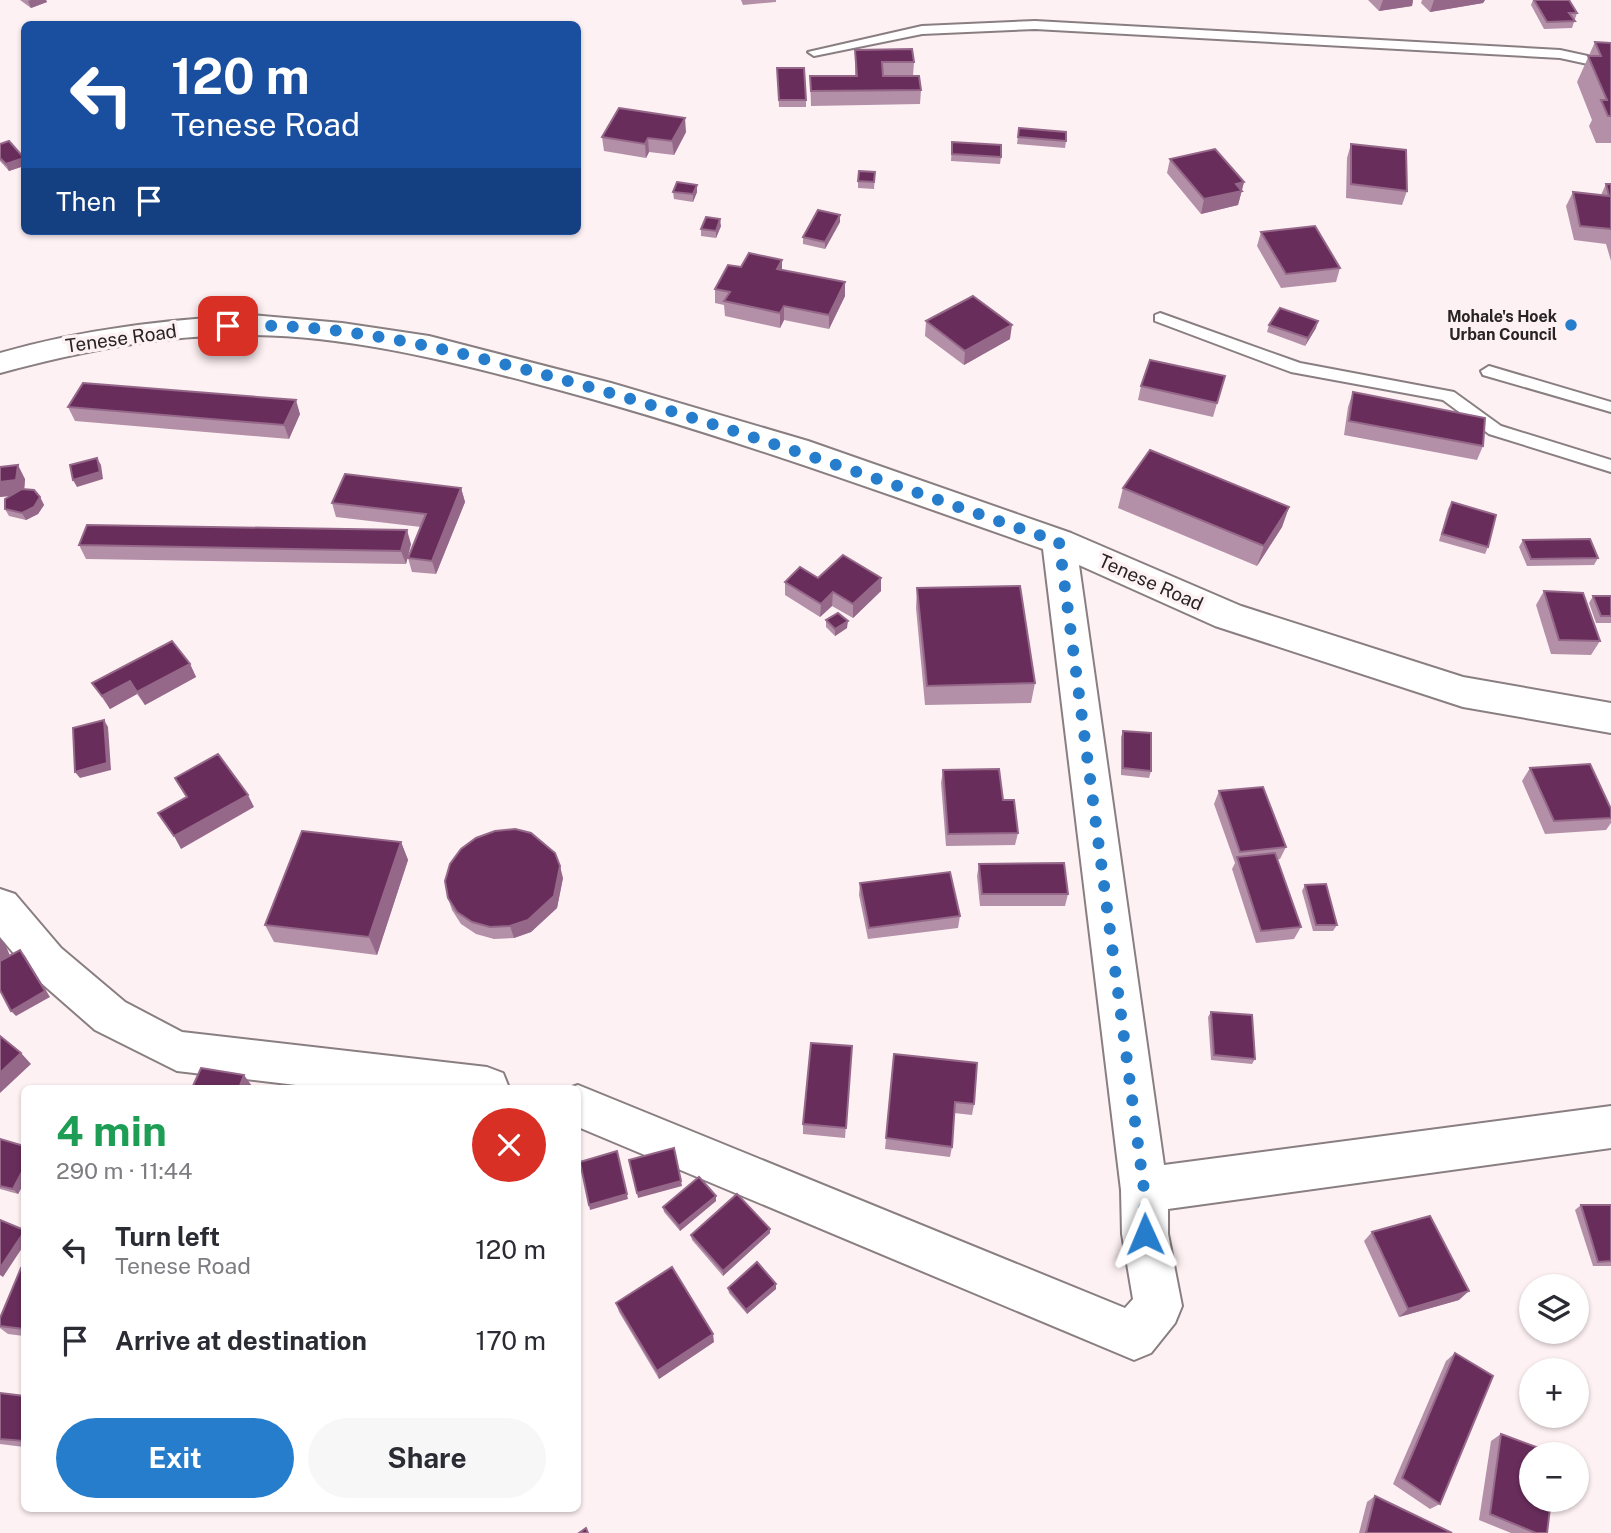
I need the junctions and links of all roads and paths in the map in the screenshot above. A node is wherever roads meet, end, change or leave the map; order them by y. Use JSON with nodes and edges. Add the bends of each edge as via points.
{"nodes":[{"id":1,"x":814,"y":52,"type":"dead end"},
{"id":2,"x":1611,"y":65,"type":"edge"},
{"id":3,"x":1160,"y":318,"type":"dead end"},
{"id":4,"x":0,"y":363,"type":"edge"},
{"id":5,"x":1489,"y":371,"type":"dead end"},
{"id":6,"x":1611,"y":407,"type":"edge"},
{"id":7,"x":1611,"y":466,"type":"edge"},
{"id":8,"x":1059,"y":542,"type":"junction"},
{"id":9,"x":1611,"y":718,"type":"edge"},
{"id":10,"x":0,"y":907,"type":"edge"},
{"id":11,"x":463,"y":1085,"type":"edge"},
{"id":12,"x":581,"y":1106,"type":"edge"},
{"id":13,"x":1611,"y":1127,"type":"edge"},
{"id":14,"x":1144,"y":1190,"type":"junction"}],
"edges":[{"from":1,"to":2,"type":"lane","via":[[922,30],[1035,25],[1560,54]]},
{"from":3,"to":7,"type":"lane","via":[[1297,368],[1448,396],[1495,430]]},
{"from":4,"to":8,"type":"street","name":"Tenese Road","via":[[58,346],[158,330],[251,325],[429,346],[600,390],[796,449]]},
{"from":5,"to":6,"type":"lane"},
{"from":8,"to":9,"type":"street","name":"Tenese Road","via":[[1228,617],[1463,692]]},
{"from":8,"to":14,"type":"street"},
{"from":10,"to":11,"type":"street","via":[[46,961],[110,1016],[177,1051]]},
{"from":12,"to":14,"type":"street","via":[[1134,1336],[1158,1306],[1145,1234]]},
{"from":13,"to":14,"type":"street"}]}
